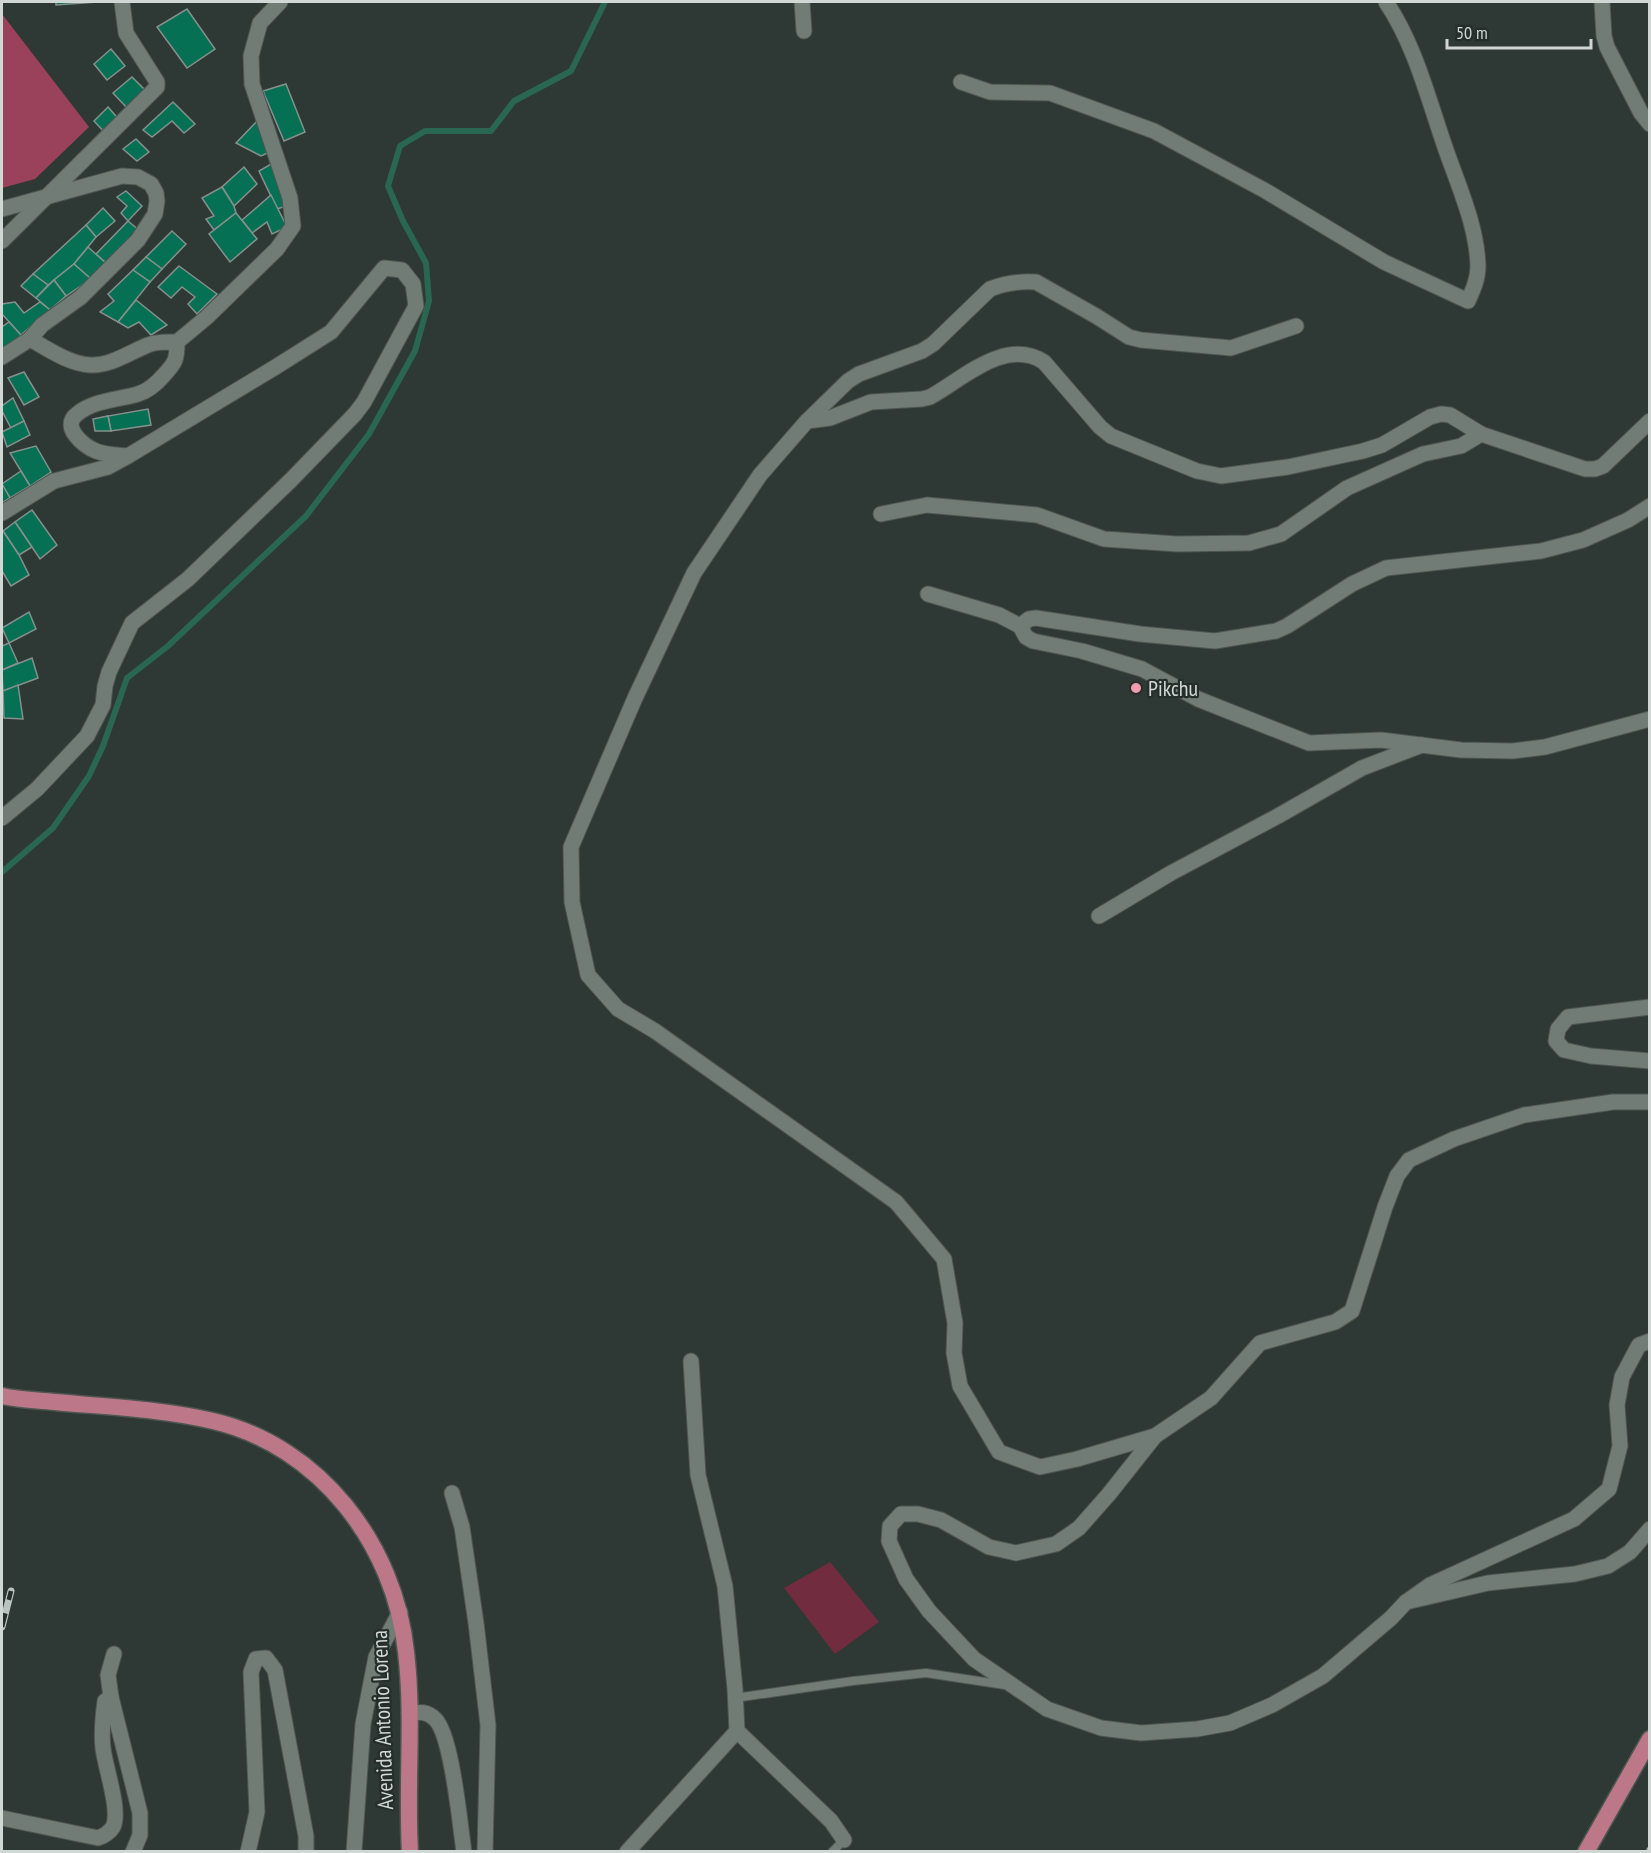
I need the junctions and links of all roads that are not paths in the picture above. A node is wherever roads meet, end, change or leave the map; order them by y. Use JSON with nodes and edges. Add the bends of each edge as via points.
{"nodes":[{"id":1,"x":122,"y":2,"type":"edge"},
{"id":2,"x":280,"y":2,"type":"edge"},
{"id":3,"x":802,"y":2,"type":"edge"},
{"id":4,"x":1371,"y":2,"type":"edge"},
{"id":5,"x":1602,"y":2,"type":"edge"},
{"id":6,"x":1390,"y":8,"type":"edge"},
{"id":7,"x":804,"y":32,"type":"dead end"},
{"id":8,"x":961,"y":82,"type":"dead end"},
{"id":9,"x":1650,"y":124,"type":"edge"},
{"id":10,"x":46,"y":197,"type":"junction"},
{"id":11,"x":2,"y":209,"type":"edge"},
{"id":12,"x":2,"y":241,"type":"edge"},
{"id":13,"x":1296,"y":326,"type":"dead end"},
{"id":14,"x":30,"y":339,"type":"junction"},
{"id":15,"x":177,"y":342,"type":"junction"},
{"id":16,"x":2,"y":357,"type":"edge"},
{"id":17,"x":807,"y":421,"type":"junction"},
{"id":18,"x":1650,"y":421,"type":"edge"},
{"id":19,"x":1481,"y":434,"type":"junction"},
{"id":20,"x":128,"y":456,"type":"junction"},
{"id":21,"x":1650,"y":506,"type":"edge"},
{"id":22,"x":2,"y":513,"type":"edge"},
{"id":23,"x":881,"y":514,"type":"dead end"},
{"id":24,"x":928,"y":594,"type":"dead end"},
{"id":25,"x":1020,"y":626,"type":"junction"},
{"id":26,"x":1650,"y":719,"type":"edge"},
{"id":27,"x":1425,"y":744,"type":"junction"},
{"id":28,"x":2,"y":818,"type":"edge"},
{"id":29,"x":1099,"y":916,"type":"dead end"},
{"id":30,"x":1650,"y":1007,"type":"edge"},
{"id":31,"x":1650,"y":1061,"type":"edge"},
{"id":32,"x":1650,"y":1102,"type":"edge"},
{"id":33,"x":1650,"y":1341,"type":"edge"},
{"id":34,"x":691,"y":1361,"type":"dead end"},
{"id":35,"x":2,"y":1396,"type":"edge"},
{"id":36,"x":1155,"y":1436,"type":"junction"},
{"id":37,"x":452,"y":1492,"type":"dead end"},
{"id":38,"x":1650,"y":1529,"type":"edge"},
{"id":39,"x":1406,"y":1602,"type":"junction"},
{"id":40,"x":400,"y":1612,"type":"junction"},
{"id":41,"x":114,"y":1654,"type":"dead end"},
{"id":42,"x":1015,"y":1686,"type":"junction"},
{"id":43,"x":111,"y":1697,"type":"junction"},
{"id":44,"x":735,"y":1698,"type":"junction"},
{"id":45,"x":409,"y":1713,"type":"junction"},
{"id":46,"x":736,"y":1731,"type":"junction"},
{"id":47,"x":1650,"y":1739,"type":"edge"},
{"id":48,"x":2,"y":1818,"type":"edge"},
{"id":49,"x":844,"y":1840,"type":"joint"},
{"id":50,"x":134,"y":1851,"type":"edge"},
{"id":51,"x":248,"y":1851,"type":"edge"},
{"id":52,"x":306,"y":1851,"type":"edge"},
{"id":53,"x":354,"y":1851,"type":"edge"},
{"id":54,"x":410,"y":1851,"type":"edge"},
{"id":55,"x":464,"y":1851,"type":"edge"},
{"id":56,"x":485,"y":1851,"type":"edge"},
{"id":57,"x":627,"y":1851,"type":"edge"},
{"id":58,"x":832,"y":1851,"type":"edge"},
{"id":59,"x":1586,"y":1851,"type":"edge"}],
"edges":[{"from":1,"to":10,"type":"street","via":[[126,33],[157,87]]},
{"from":2,"to":15,"type":"street","via":[[260,23],[251,56],[252,84],[290,198],[293,226],[277,249]]},
{"from":3,"to":7,"type":"street"},
{"from":4,"to":6,"type":"street"},
{"from":5,"to":9,"type":"street","via":[[1606,47]]},
{"from":6,"to":8,"type":"street","via":[[1414,54],[1474,237],[1478,273],[1468,301],[1384,262],[1264,190],[1154,131],[1050,93],[990,92]]},
{"from":10,"to":11,"type":"street"},
{"from":10,"to":12,"type":"street"},
{"from":10,"to":14,"type":"street","via":[[122,176],[138,177],[151,184],[157,201],[155,213],[138,240],[81,297],[42,325]]},
{"from":13,"to":17,"type":"street","via":[[1231,348],[1141,340],[1129,337],[1036,282],[1000,285],[990,289],[933,344],[859,374]]},
{"from":14,"to":15,"type":"street","via":[[88,365],[151,344]]},
{"from":14,"to":16,"type":"street"},
{"from":15,"to":20,"type":"street","via":[[175,364],[158,381],[141,393],[95,404],[75,414],[72,420],[70,426],[76,438],[95,451]]},
{"from":17,"to":19,"type":"street","via":[[830,418],[871,402],[930,397],[985,362],[1020,354],[1044,363],[1111,436],[1212,475],[1288,467],[1363,451],[1441,414]]},
{"from":17,"to":36,"type":"street","via":[[760,475],[694,573],[571,847],[572,902],[588,975],[618,1009],[655,1031],[896,1202],[944,1259],[960,1386],[999,1452],[1040,1467]]},
{"from":18,"to":19,"type":"street","via":[[1604,466],[1595,469]]},
{"from":19,"to":23,"type":"street","via":[[1461,446],[1423,454],[1347,488],[1281,534],[1249,543],[1104,539],[1037,515],[927,505]]},
{"from":20,"to":22,"type":"street","via":[[108,467],[54,481]]},
{"from":20,"to":28,"type":"street","via":[[331,332],[384,268],[402,270],[413,284],[416,306],[356,414],[188,579],[132,623],[109,672],[103,705],[87,736],[37,789]]},
{"from":21,"to":25,"type":"street","via":[[1583,540],[1541,551],[1386,568],[1352,584],[1276,631],[1215,642],[1036,618]]},
{"from":24,"to":25,"type":"street","via":[[999,615]]},
{"from":25,"to":27,"type":"street","via":[[1033,641],[1142,669],[1198,699],[1302,741]]},
{"from":26,"to":27,"type":"street","via":[[1545,747],[1513,751],[1461,750]]},
{"from":27,"to":29,"type":"street","via":[[1362,768]]},
{"from":30,"to":31,"type":"street","via":[[1568,1017],[1558,1029],[1557,1041],[1564,1050],[1590,1056]]},
{"from":32,"to":36,"type":"street","via":[[1613,1102],[1524,1115],[1454,1139],[1410,1160],[1397,1176],[1352,1311],[1335,1322],[1260,1343],[1211,1398]]},
{"from":33,"to":39,"type":"street","via":[[1640,1345],[1622,1377],[1617,1405],[1620,1446],[1609,1489],[1574,1520],[1430,1585]]},
{"from":34,"to":44,"type":"street","via":[[698,1475],[725,1586]]},
{"from":35,"to":40,"type":"highway","name":"Avenida Antonio Lorena","via":[[190,1417],[232,1426],[271,1443],[311,1469],[351,1511],[369,1538]]},
{"from":36,"to":42,"type":"street","via":[[1079,1528],[1056,1544],[1016,1553],[989,1547],[941,1520],[918,1514],[901,1514],[890,1526],[889,1541],[906,1579],[929,1611],[974,1659]]},
{"from":37,"to":56,"type":"street","via":[[463,1538],[488,1725]]},
{"from":38,"to":39,"type":"street","via":[[1630,1552],[1608,1566],[1575,1574],[1488,1583]]},
{"from":39,"to":42,"type":"street","via":[[1323,1676],[1230,1723],[1142,1733],[1101,1728],[1047,1709]]},
{"from":40,"to":45,"type":"highway","name":"Avenida Antonio Lorena"},
{"from":40,"to":53,"type":"street","via":[[376,1657],[371,1679],[363,1724]]},
{"from":41,"to":43,"type":"street","via":[[108,1675]]},
{"from":42,"to":44,"type":"lane","via":[[926,1673]]},
{"from":43,"to":48,"type":"street","via":[[105,1701],[103,1748],[114,1803],[114,1825],[106,1835],[98,1838]]},
{"from":43,"to":50,"type":"street","via":[[140,1813],[140,1834]]},
{"from":44,"to":46,"type":"street"},
{"from":45,"to":54,"type":"highway","name":"Avenida Antonio Lorena"},
{"from":45,"to":55,"type":"street","via":[[426,1712],[436,1720],[447,1741]]},
{"from":46,"to":49,"type":"street","via":[[831,1821]]},
{"from":46,"to":57,"type":"street"},
{"from":47,"to":59,"type":"highway"},
{"from":49,"to":58,"type":"lane"},
{"from":51,"to":52,"type":"street","via":[[256,1812],[250,1672],[256,1659],[266,1658],[275,1670]]}]}
